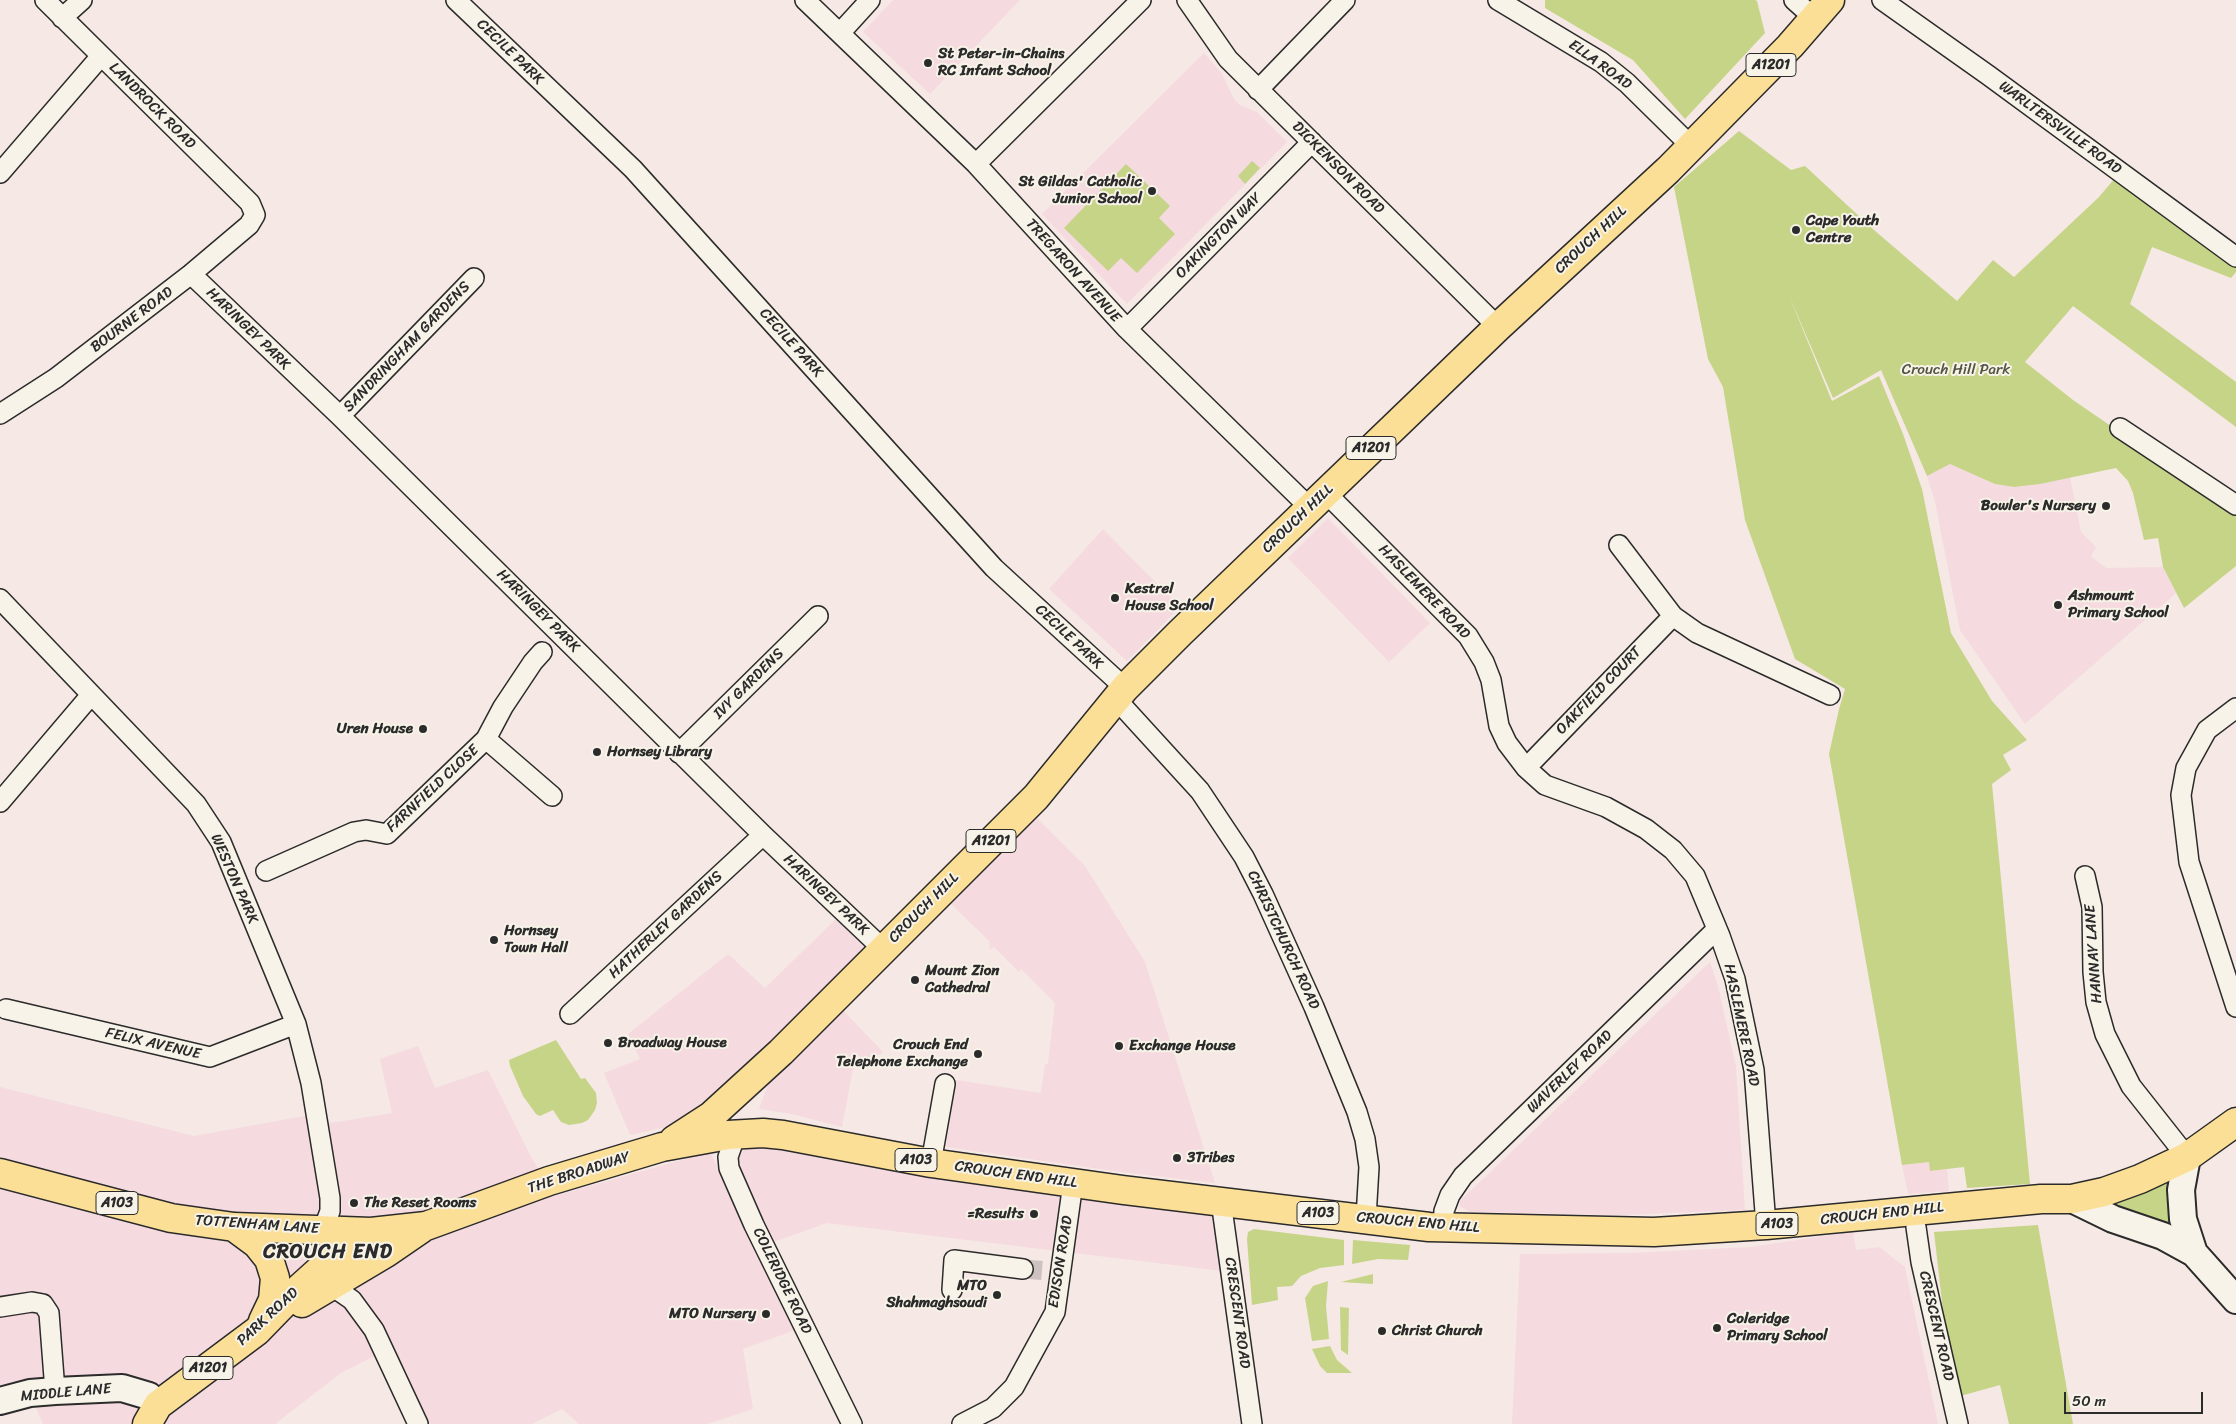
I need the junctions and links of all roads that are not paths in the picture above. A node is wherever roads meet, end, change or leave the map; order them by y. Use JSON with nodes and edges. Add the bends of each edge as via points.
{"nodes":[{"id":1,"x":45,"y":0,"type":"edge"},
{"id":2,"x":82,"y":0,"type":"edge"},
{"id":3,"x":456,"y":0,"type":"edge"},
{"id":4,"x":806,"y":0,"type":"edge"},
{"id":5,"x":870,"y":0,"type":"edge"},
{"id":6,"x":1141,"y":0,"type":"edge"},
{"id":7,"x":1187,"y":0,"type":"edge"},
{"id":8,"x":1345,"y":0,"type":"edge"},
{"id":9,"x":1498,"y":0,"type":"edge"},
{"id":10,"x":1794,"y":0,"type":"edge"},
{"id":11,"x":1882,"y":0,"type":"edge"},
{"id":12,"x":1822,"y":9,"type":"edge"},
{"id":13,"x":62,"y":18,"type":"junction"},
{"id":14,"x":840,"y":32,"type":"junction"},
{"id":15,"x":101,"y":56,"type":"junction"},
{"id":16,"x":1258,"y":90,"type":"junction"},
{"id":17,"x":1312,"y":142,"type":"junction"},
{"id":18,"x":1693,"y":143,"type":"junction"},
{"id":19,"x":976,"y":164,"type":"junction"},
{"id":20,"x":0,"y":173,"type":"edge"},
{"id":21,"x":255,"y":214,"type":"joint"},
{"id":22,"x":2236,"y":257,"type":"edge"},
{"id":23,"x":191,"y":274,"type":"junction"},
{"id":24,"x":474,"y":278,"type":"dead end"},
{"id":25,"x":1498,"y":327,"type":"junction"},
{"id":26,"x":1126,"y":329,"type":"junction"},
{"id":27,"x":0,"y":414,"type":"edge"},
{"id":28,"x":340,"y":416,"type":"junction"},
{"id":29,"x":2120,"y":428,"type":"dead end"},
{"id":30,"x":1317,"y":500,"type":"junction"},
{"id":31,"x":2236,"y":505,"type":"edge"},
{"id":32,"x":1619,"y":545,"type":"dead end"},
{"id":33,"x":0,"y":599,"type":"edge"},
{"id":34,"x":818,"y":616,"type":"dead end"},
{"id":35,"x":1673,"y":616,"type":"junction"},
{"id":36,"x":542,"y":652,"type":"dead end"},
{"id":37,"x":1120,"y":694,"type":"junction"},
{"id":38,"x":91,"y":695,"type":"junction"},
{"id":39,"x":1830,"y":695,"type":"dead end"},
{"id":40,"x":2236,"y":708,"type":"edge"},
{"id":41,"x":486,"y":739,"type":"junction"},
{"id":42,"x":679,"y":753,"type":"junction"},
{"id":43,"x":1526,"y":768,"type":"junction"},
{"id":44,"x":552,"y":796,"type":"dead end"},
{"id":45,"x":0,"y":802,"type":"edge"},
{"id":46,"x":763,"y":835,"type":"junction"},
{"id":47,"x":266,"y":871,"type":"dead end"},
{"id":48,"x":2085,"y":876,"type":"dead end"},
{"id":49,"x":1717,"y":929,"type":"junction"},
{"id":50,"x":883,"y":949,"type":"junction"},
{"id":51,"x":2236,"y":1007,"type":"edge"},
{"id":52,"x":6,"y":1009,"type":"dead end"},
{"id":53,"x":570,"y":1014,"type":"dead end"},
{"id":54,"x":296,"y":1024,"type":"junction"},
{"id":55,"x":781,"y":1052,"type":"junction"},
{"id":56,"x":945,"y":1084,"type":"dead end"},
{"id":57,"x":2236,"y":1122,"type":"edge"},
{"id":58,"x":736,"y":1134,"type":"junction"},
{"id":59,"x":662,"y":1147,"type":"junction"},
{"id":60,"x":2187,"y":1157,"type":"junction"},
{"id":61,"x":931,"y":1163,"type":"junction"},
{"id":62,"x":0,"y":1173,"type":"edge"},
{"id":63,"x":1073,"y":1183,"type":"junction"},
{"id":64,"x":2104,"y":1192,"type":"junction"},
{"id":65,"x":2072,"y":1199,"type":"junction"},
{"id":66,"x":1221,"y":1201,"type":"junction"},
{"id":67,"x":1366,"y":1218,"type":"junction"},
{"id":68,"x":1766,"y":1225,"type":"junction"},
{"id":69,"x":426,"y":1226,"type":"junction"},
{"id":70,"x":234,"y":1227,"type":"junction"},
{"id":71,"x":1443,"y":1228,"type":"junction"},
{"id":72,"x":1916,"y":1228,"type":"dead end"},
{"id":73,"x":2142,"y":1228,"type":"junction"},
{"id":74,"x":323,"y":1230,"type":"junction"},
{"id":75,"x":371,"y":1232,"type":"junction"},
{"id":76,"x":2194,"y":1253,"type":"junction"},
{"id":77,"x":1023,"y":1269,"type":"tunnel mouth"},
{"id":78,"x":325,"y":1288,"type":"junction"},
{"id":79,"x":952,"y":1290,"type":"dead end"},
{"id":80,"x":2236,"y":1300,"type":"edge"},
{"id":81,"x":0,"y":1307,"type":"edge"},
{"id":82,"x":257,"y":1331,"type":"junction"},
{"id":83,"x":54,"y":1391,"type":"junction"},
{"id":84,"x":0,"y":1401,"type":"edge"},
{"id":85,"x":153,"y":1414,"type":"edge"},
{"id":86,"x":418,"y":1424,"type":"edge"},
{"id":87,"x":852,"y":1424,"type":"edge"},
{"id":88,"x":962,"y":1424,"type":"edge"},
{"id":89,"x":1252,"y":1424,"type":"edge"},
{"id":90,"x":1958,"y":1424,"type":"edge"}],
"edges":[{"from":1,"to":13,"type":"street","name":"LANDROCK ROAD"},
{"from":2,"to":13,"type":"street"},
{"from":3,"to":37,"type":"street","name":"CECILE PARK","via":[[633,169],[994,568]]},
{"from":4,"to":14,"type":"street","name":"TREGARON AVENUE"},
{"from":5,"to":14,"type":"street"},
{"from":6,"to":19,"type":"street"},
{"from":7,"to":16,"type":"street","name":"DICKENSON ROAD","via":[[1228,59]]},
{"from":8,"to":16,"type":"street"},
{"from":9,"to":18,"type":"street","name":"ELLA ROAD","via":[[1601,62]]},
{"from":10,"to":12,"type":"street"},
{"from":11,"to":22,"type":"street","name":"WARLTERSVILLE ROAD"},
{"from":12,"to":18,"type":"main road","name":"CROUCH HILL","number":"A1201","via":[[1790,46]]},
{"from":13,"to":15,"type":"street","name":"LANDROCK ROAD"},
{"from":14,"to":19,"type":"street","name":"TREGARON AVENUE"},
{"from":15,"to":20,"type":"street"},
{"from":15,"to":21,"type":"street","name":"LANDROCK ROAD","via":[[250,203]]},
{"from":16,"to":17,"type":"street","name":"DICKENSON ROAD"},
{"from":17,"to":25,"type":"street","name":"DICKENSON ROAD"},
{"from":17,"to":26,"type":"street","name":"OAKINGTON WAY"},
{"from":18,"to":25,"type":"main road","name":"CROUCH HILL","number":"A1201"},
{"from":19,"to":26,"type":"street","name":"TREGARON AVENUE"},
{"from":21,"to":23,"type":"street","name":"BOURNE ROAD","via":[[249,225]]},
{"from":23,"to":27,"type":"street","name":"BOURNE ROAD","via":[[56,378]]},
{"from":23,"to":28,"type":"street","name":"HARINGEY PARK"},
{"from":24,"to":28,"type":"street","name":"SANDRINGHAM GARDENS"},
{"from":25,"to":30,"type":"main road","name":"CROUCH HILL","number":"A1201"},
{"from":26,"to":30,"type":"street","name":"TREGARON AVENUE"},
{"from":28,"to":42,"type":"street","name":"HARINGEY PARK"},
{"from":29,"to":31,"type":"street"},
{"from":30,"to":37,"type":"main road","name":"CROUCH HILL","number":"A1201"},
{"from":30,"to":43,"type":"street","name":"HASLEMERE ROAD","via":[[1468,636],[1491,680],[1499,726]]},
{"from":32,"to":35,"type":"street"},
{"from":33,"to":38,"type":"street","name":"WESTON PARK"},
{"from":34,"to":42,"type":"street","name":"IVY GARDENS"},
{"from":35,"to":39,"type":"street","via":[[1697,633]]},
{"from":35,"to":43,"type":"street","name":"OAKFIELD COURT"},
{"from":36,"to":41,"type":"street","name":"FARNFIELD CLOSE","via":[[503,706]]},
{"from":37,"to":50,"type":"main road","name":"CROUCH HILL","number":"A1201","via":[[1036,797]]},
{"from":37,"to":67,"type":"street","name":"CHRISTCHURCH ROAD","via":[[1200,792],[1244,857],[1263,894],[1357,1112],[1369,1167]]},
{"from":38,"to":45,"type":"street"},
{"from":38,"to":54,"type":"street","name":"WESTON PARK","via":[[196,804],[221,842]]},
{"from":40,"to":51,"type":"street","via":[[2207,730],[2186,768],[2181,795],[2189,862]]},
{"from":41,"to":44,"type":"street","name":"FARNFIELD CLOSE"},
{"from":41,"to":47,"type":"street","name":"FARNFIELD CLOSE","via":[[387,834],[366,830],[354,832]]},
{"from":42,"to":46,"type":"street","name":"HARINGEY PARK"},
{"from":43,"to":49,"type":"street","name":"HASLEMERE ROAD","via":[[1545,785],[1632,820],[1673,850],[1695,876]]},
{"from":46,"to":50,"type":"street","name":"HARINGEY PARK"},
{"from":46,"to":53,"type":"street","name":"HATHERLEY GARDENS"},
{"from":48,"to":60,"type":"street","name":"HANNAY LANE","via":[[2092,907],[2096,1002],[2105,1034],[2131,1086]]},
{"from":49,"to":68,"type":"street","name":"HASLEMERE ROAD","via":[[1735,979],[1754,1070]]},
{"from":49,"to":71,"type":"street","name":"WAVERLEY ROAD","via":[[1462,1176],[1444,1211]]},
{"from":50,"to":55,"type":"main road","name":"CROUCH HILL","number":"A1201"},
{"from":52,"to":54,"type":"street","name":"FELIX AVENUE","via":[[210,1057]]},
{"from":54,"to":74,"type":"street","name":"WESTON PARK","via":[[311,1083],[330,1198],[330,1211]]},
{"from":55,"to":58,"type":"main road","name":"CROUCH HILL","number":"A1201","via":[[752,1095]]},
{"from":55,"to":59,"type":"main road","name":"CROUCH HILL","number":"A1201","via":[[711,1116]]},
{"from":56,"to":61,"type":"street"},
{"from":57,"to":60,"type":"main road","number":"A103"},
{"from":58,"to":59,"type":"main road","name":"THE BROADWAY","number":"A103"},
{"from":58,"to":61,"type":"main road","name":"CROUCH END HILL","number":"A103","via":[[783,1135]]},
{"from":58,"to":87,"type":"street","name":"COLERIDGE ROAD","via":[[728,1157],[729,1168]]},
{"from":59,"to":69,"type":"main road","name":"THE BROADWAY","number":"A103","via":[[558,1178]]},
{"from":60,"to":64,"type":"main road","number":"A103"},
{"from":60,"to":76,"type":"main road","via":[[2181,1190],[2183,1220]]},
{"from":61,"to":63,"type":"main road","name":"CROUCH END HILL","number":"A103"},
{"from":62,"to":70,"type":"main road","name":"TOTTENHAM LANE","number":"A103","via":[[171,1218]]},
{"from":63,"to":66,"type":"main road","name":"CROUCH END HILL","number":"A103"},
{"from":63,"to":88,"type":"street","name":"EDISON ROAD","via":[[1055,1270],[1055,1312],[1014,1387],[993,1408]]},
{"from":64,"to":65,"type":"main road","name":"CROUCH END HILL","number":"A103"},
{"from":64,"to":73,"type":"main road","via":[[2116,1209]]},
{"from":65,"to":68,"type":"main road","name":"CROUCH END HILL","number":"A103","via":[[1968,1205]]},
{"from":65,"to":73,"type":"main road","via":[[2097,1213]]},
{"from":66,"to":67,"type":"main road","name":"CROUCH END HILL","number":"A103"},
{"from":66,"to":89,"type":"street","name":"CRESCENT ROAD"},
{"from":67,"to":71,"type":"main road","name":"CROUCH END HILL","number":"A103"},
{"from":68,"to":71,"type":"main road","name":"CROUCH END HILL","number":"A103","via":[[1654,1232]]},
{"from":69,"to":75,"type":"main road","name":"THE BROADWAY","number":"A103"},
{"from":69,"to":78,"type":"main road","name":"THE BROADWAY","number":"A1201"},
{"from":70,"to":74,"type":"main road","name":"TOTTENHAM LANE","number":"A103"},
{"from":70,"to":82,"type":"main road","number":"A1201","via":[[269,1259],[275,1278],[273,1300]]},
{"from":72,"to":90,"type":"street","name":"CRESCENT ROAD"},
{"from":73,"to":76,"type":"main road"},
{"from":74,"to":75,"type":"main road","name":"TOTTENHAM LANE","number":"A103"},
{"from":75,"to":82,"type":"main road","name":"PARK ROAD","number":"A1201","via":[[342,1250]]},
{"from":76,"to":80,"type":"main road"},
{"from":77,"to":79,"type":"street","via":[[954,1260]]},
{"from":78,"to":82,"type":"main road","name":"THE BROADWAY","number":"A1201"},
{"from":78,"to":86,"type":"street","via":[[345,1294],[358,1308],[385,1351]]},
{"from":81,"to":83,"type":"street","via":[[32,1302],[43,1304],[49,1313]]},
{"from":82,"to":85,"type":"main road","name":"PARK ROAD","number":"A1201"},
{"from":83,"to":84,"type":"main road","name":"MIDDLE LANE"},
{"from":83,"to":85,"type":"main road","name":"MIDDLE LANE","via":[[122,1388],[149,1396]]}]}
